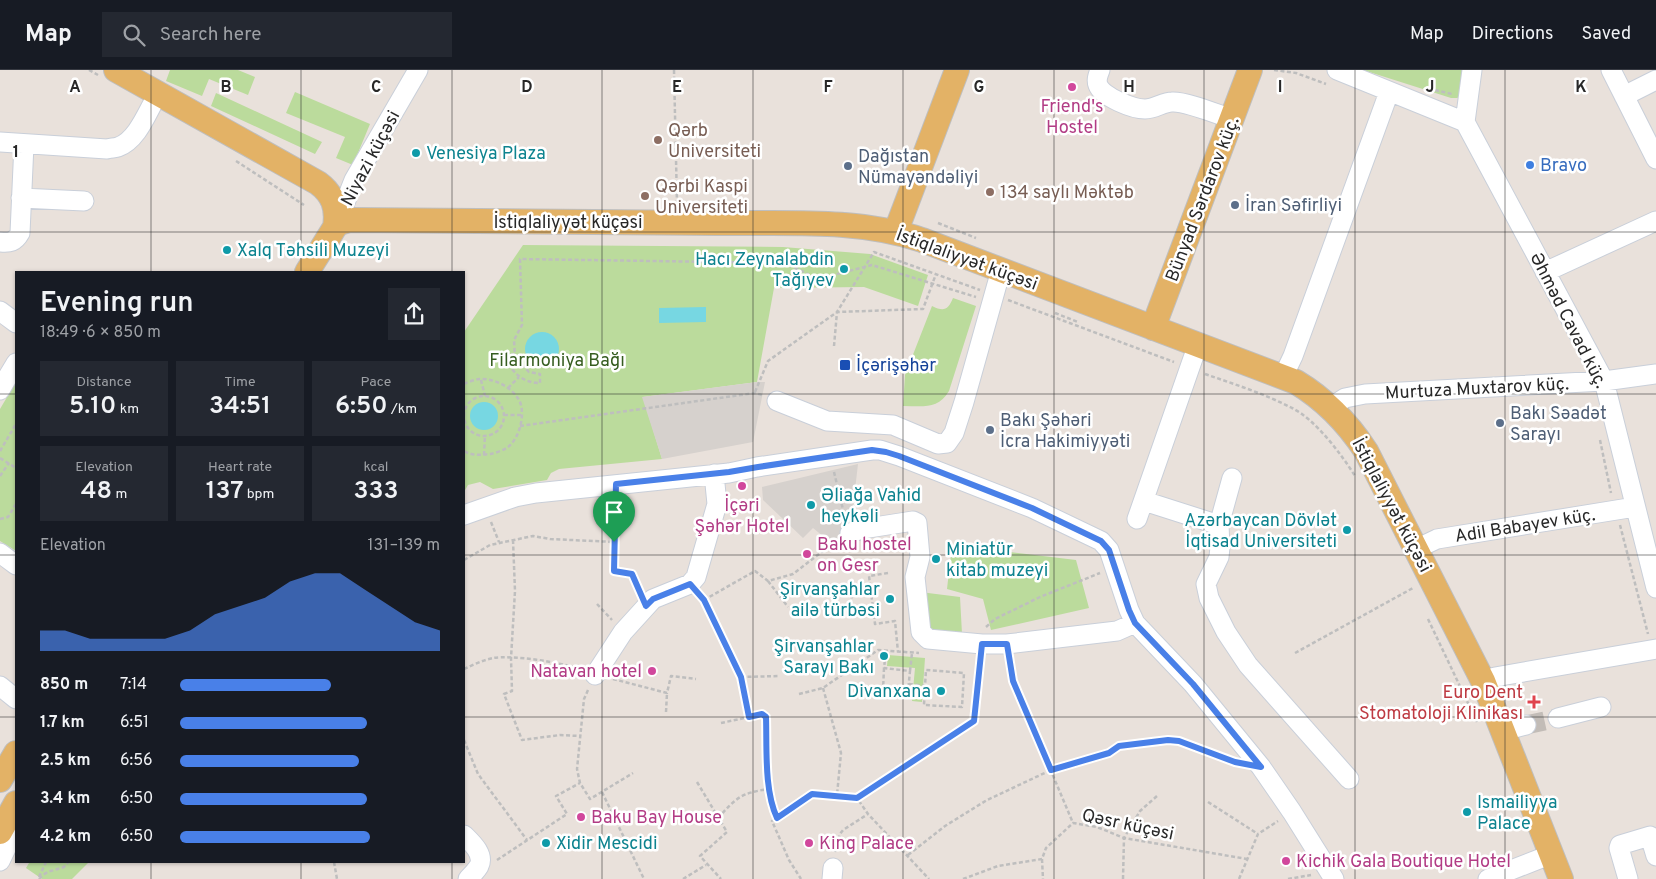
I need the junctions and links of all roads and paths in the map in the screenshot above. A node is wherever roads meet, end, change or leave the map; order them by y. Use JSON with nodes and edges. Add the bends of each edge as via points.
{"nodes":[{"id":1,"x":418,"y":70,"type":"edge"},
{"id":2,"x":674,"y":70,"type":"edge"},
{"id":3,"x":957,"y":70,"type":"edge"},
{"id":4,"x":1100,"y":70,"type":"edge"},
{"id":5,"x":1250,"y":70,"type":"edge"},
{"id":6,"x":1274,"y":70,"type":"edge"},
{"id":7,"x":1472,"y":70,"type":"edge"},
{"id":8,"x":1611,"y":70,"type":"edge"},
{"id":9,"x":123,"y":72,"type":"edge"},
{"id":10,"x":1334,"y":78,"type":"edge"},
{"id":11,"x":1656,"y":80,"type":"edge"},
{"id":12,"x":1427,"y":88,"type":"dead end"},
{"id":13,"x":1389,"y":92,"type":"junction"},
{"id":14,"x":158,"y":94,"type":"junction"},
{"id":15,"x":1456,"y":94,"type":"dead end"},
{"id":16,"x":1624,"y":96,"type":"junction"},
{"id":17,"x":1232,"y":119,"type":"junction"},
{"id":18,"x":1465,"y":122,"type":"junction"},
{"id":19,"x":0,"y":142,"type":"edge"},
{"id":20,"x":24,"y":144,"type":"junction"},
{"id":21,"x":1656,"y":159,"type":"edge"},
{"id":22,"x":354,"y":180,"type":"junction"},
{"id":23,"x":318,"y":183,"type":"junction"},
{"id":24,"x":21,"y":198,"type":"junction"},
{"id":25,"x":84,"y":201,"type":"dead end"},
{"id":26,"x":1656,"y":221,"type":"edge"},
{"id":27,"x":678,"y":222,"type":"junction"},
{"id":28,"x":938,"y":223,"type":"dead end"},
{"id":29,"x":335,"y":227,"type":"junction"},
{"id":30,"x":896,"y":231,"type":"junction"},
{"id":31,"x":982,"y":241,"type":"dead end"},
{"id":32,"x":0,"y":242,"type":"edge"},
{"id":33,"x":865,"y":266,"type":"junction"},
{"id":34,"x":1001,"y":270,"type":"junction"},
{"id":35,"x":308,"y":271,"type":"edge"},
{"id":36,"x":1545,"y":272,"type":"junction"},
{"id":37,"x":936,"y":274,"type":"junction"},
{"id":38,"x":932,"y":284,"type":"junction"},
{"id":39,"x":996,"y":297,"type":"junction"},
{"id":40,"x":1016,"y":298,"type":"dead end"},
{"id":41,"x":0,"y":311,"type":"edge"},
{"id":42,"x":1049,"y":311,"type":"dead end"},
{"id":43,"x":836,"y":312,"type":"junction"},
{"id":44,"x":15,"y":322,"type":"edge"},
{"id":45,"x":1153,"y":328,"type":"junction"},
{"id":46,"x":1128,"y":340,"type":"dead end"},
{"id":47,"x":1198,"y":344,"type":"junction"},
{"id":48,"x":834,"y":346,"type":"dead end"},
{"id":49,"x":515,"y":354,"type":"junction"},
{"id":50,"x":15,"y":365,"type":"edge"},
{"id":51,"x":1190,"y":368,"type":"junction"},
{"id":52,"x":1656,"y":374,"type":"edge"},
{"id":53,"x":519,"y":377,"type":"junction"},
{"id":54,"x":1283,"y":377,"type":"junction"},
{"id":55,"x":481,"y":380,"type":"junction"},
{"id":56,"x":1236,"y":380,"type":"dead end"},
{"id":57,"x":1604,"y":381,"type":"junction"},
{"id":58,"x":465,"y":384,"type":"edge"},
{"id":59,"x":508,"y":388,"type":"junction"},
{"id":60,"x":0,"y":390,"type":"edge"},
{"id":61,"x":755,"y":392,"type":"junction"},
{"id":62,"x":485,"y":396,"type":"junction"},
{"id":63,"x":777,"y":401,"type":"joint"},
{"id":64,"x":1331,"y":408,"type":"junction"},
{"id":65,"x":465,"y":413,"type":"edge"},
{"id":66,"x":504,"y":415,"type":"junction"},
{"id":67,"x":521,"y":415,"type":"junction"},
{"id":68,"x":465,"y":420,"type":"edge"},
{"id":69,"x":15,"y":426,"type":"edge"},
{"id":70,"x":520,"y":426,"type":"junction"},
{"id":71,"x":1598,"y":431,"type":"dead end"},
{"id":72,"x":485,"y":435,"type":"junction"},
{"id":73,"x":1342,"y":450,"type":"dead end"},
{"id":74,"x":0,"y":451,"type":"edge"},
{"id":75,"x":465,"y":452,"type":"edge"},
{"id":76,"x":484,"y":455,"type":"junction"},
{"id":77,"x":832,"y":456,"type":"junction"},
{"id":78,"x":0,"y":458,"type":"edge"},
{"id":79,"x":9,"y":463,"type":"junction"},
{"id":80,"x":1353,"y":465,"type":"dead end"},
{"id":81,"x":15,"y":467,"type":"edge"},
{"id":82,"x":1358,"y":472,"type":"dead end"},
{"id":83,"x":714,"y":474,"type":"junction"},
{"id":84,"x":0,"y":476,"type":"edge"},
{"id":85,"x":1232,"y":478,"type":"dead end"},
{"id":86,"x":1357,"y":479,"type":"dead end"},
{"id":87,"x":616,"y":484,"type":"junction"},
{"id":88,"x":1144,"y":501,"type":"junction"},
{"id":89,"x":15,"y":506,"type":"edge"},
{"id":90,"x":1635,"y":507,"type":"junction"},
{"id":91,"x":1616,"y":510,"type":"junction"},
{"id":92,"x":465,"y":515,"type":"edge"},
{"id":93,"x":0,"y":519,"type":"edge"},
{"id":94,"x":1137,"y":519,"type":"dead end"},
{"id":95,"x":1219,"y":525,"type":"junction"},
{"id":96,"x":850,"y":533,"type":"junction"},
{"id":97,"x":513,"y":540,"type":"junction"},
{"id":98,"x":614,"y":542,"type":"junction"},
{"id":99,"x":1416,"y":549,"type":"junction"},
{"id":100,"x":0,"y":553,"type":"edge"},
{"id":101,"x":465,"y":559,"type":"edge"},
{"id":102,"x":15,"y":564,"type":"edge"},
{"id":103,"x":1115,"y":566,"type":"junction"},
{"id":104,"x":888,"y":573,"type":"dead end"},
{"id":105,"x":768,"y":581,"type":"junction"},
{"id":106,"x":1410,"y":581,"type":"dead end"},
{"id":107,"x":690,"y":584,"type":"junction"},
{"id":108,"x":1656,"y":588,"type":"edge"},
{"id":109,"x":871,"y":592,"type":"junction"},
{"id":110,"x":704,"y":600,"type":"junction"},
{"id":111,"x":597,"y":604,"type":"dead end"},
{"id":112,"x":646,"y":606,"type":"junction"},
{"id":113,"x":788,"y":607,"type":"dead end"},
{"id":114,"x":873,"y":614,"type":"junction"},
{"id":115,"x":1426,"y":614,"type":"dead end"},
{"id":116,"x":1135,"y":623,"type":"junction"},
{"id":117,"x":623,"y":632,"type":"junction"},
{"id":118,"x":1007,"y":644,"type":"junction"},
{"id":119,"x":886,"y":650,"type":"junction"},
{"id":120,"x":1654,"y":650,"type":"edge"},
{"id":121,"x":979,"y":651,"type":"junction"},
{"id":122,"x":898,"y":652,"type":"junction"},
{"id":123,"x":912,"y":653,"type":"junction"},
{"id":124,"x":1295,"y":653,"type":"dead end"},
{"id":125,"x":928,"y":654,"type":"dead end"},
{"id":126,"x":511,"y":658,"type":"junction"},
{"id":127,"x":465,"y":668,"type":"edge"},
{"id":128,"x":884,"y":668,"type":"junction"},
{"id":129,"x":910,"y":671,"type":"junction"},
{"id":130,"x":595,"y":675,"type":"junction"},
{"id":131,"x":779,"y":676,"type":"dead end"},
{"id":132,"x":741,"y":677,"type":"junction"},
{"id":133,"x":696,"y":679,"type":"dead end"},
{"id":134,"x":1483,"y":681,"type":"junction"},
{"id":135,"x":909,"y":684,"type":"junction"},
{"id":136,"x":0,"y":686,"type":"edge"},
{"id":137,"x":925,"y":686,"type":"junction"},
{"id":138,"x":823,"y":688,"type":"junction"},
{"id":139,"x":883,"y":690,"type":"junction"},
{"id":140,"x":667,"y":693,"type":"junction"},
{"id":141,"x":799,"y":694,"type":"dead end"},
{"id":142,"x":15,"y":698,"type":"edge"},
{"id":143,"x":882,"y":698,"type":"dead end"},
{"id":144,"x":1601,"y":707,"type":"dead end"},
{"id":145,"x":666,"y":712,"type":"dead end"},
{"id":146,"x":749,"y":717,"type":"junction"},
{"id":147,"x":1558,"y":718,"type":"tunnel mouth"},
{"id":148,"x":721,"y":723,"type":"dead end"},
{"id":149,"x":1526,"y":725,"type":"tunnel mouth"},
{"id":150,"x":1479,"y":726,"type":"dead end"},
{"id":151,"x":1503,"y":730,"type":"junction"},
{"id":152,"x":580,"y":736,"type":"junction"},
{"id":153,"x":465,"y":742,"type":"edge"},
{"id":154,"x":15,"y":755,"type":"edge"},
{"id":155,"x":1261,"y":767,"type":"junction"},
{"id":156,"x":1051,"y":770,"type":"junction"},
{"id":157,"x":633,"y":773,"type":"dead end"},
{"id":158,"x":1349,"y":778,"type":"dead end"},
{"id":159,"x":0,"y":780,"type":"edge"},
{"id":160,"x":697,"y":782,"type":"dead end"},
{"id":161,"x":580,"y":783,"type":"junction"},
{"id":162,"x":769,"y":789,"type":"junction"},
{"id":163,"x":602,"y":792,"type":"junction"},
{"id":164,"x":837,"y":796,"type":"junction"},
{"id":165,"x":1157,"y":796,"type":"dead end"},
{"id":166,"x":857,"y":798,"type":"junction"},
{"id":167,"x":1208,"y":802,"type":"dead end"},
{"id":168,"x":15,"y":805,"type":"edge"},
{"id":169,"x":1292,"y":812,"type":"junction"},
{"id":170,"x":868,"y":814,"type":"junction"},
{"id":171,"x":718,"y":818,"type":"junction"},
{"id":172,"x":777,"y":818,"type":"junction"},
{"id":173,"x":1073,"y":823,"type":"junction"},
{"id":174,"x":15,"y":830,"type":"edge"},
{"id":175,"x":0,"y":832,"type":"edge"},
{"id":176,"x":1258,"y":834,"type":"junction"},
{"id":177,"x":465,"y":836,"type":"edge"},
{"id":178,"x":1653,"y":836,"type":"edge"},
{"id":179,"x":1124,"y":838,"type":"junction"},
{"id":180,"x":527,"y":840,"type":"junction"},
{"id":181,"x":1552,"y":854,"type":"junction"},
{"id":182,"x":908,"y":855,"type":"junction"},
{"id":183,"x":1656,"y":856,"type":"edge"},
{"id":184,"x":1042,"y":859,"type":"junction"},
{"id":185,"x":1246,"y":859,"type":"junction"},
{"id":186,"x":0,"y":861,"type":"edge"},
{"id":187,"x":480,"y":861,"type":"junction"},
{"id":188,"x":46,"y":863,"type":"edge"},
{"id":189,"x":67,"y":863,"type":"edge"},
{"id":190,"x":334,"y":863,"type":"edge"},
{"id":191,"x":706,"y":865,"type":"junction"},
{"id":192,"x":833,"y":874,"type":"edge"},
{"id":193,"x":1331,"y":875,"type":"edge"},
{"id":194,"x":38,"y":879,"type":"edge"},
{"id":195,"x":337,"y":879,"type":"edge"},
{"id":196,"x":468,"y":879,"type":"edge"},
{"id":197,"x":644,"y":879,"type":"edge"},
{"id":198,"x":684,"y":879,"type":"edge"},
{"id":199,"x":720,"y":879,"type":"edge"},
{"id":200,"x":801,"y":879,"type":"edge"},
{"id":201,"x":929,"y":879,"type":"edge"},
{"id":202,"x":964,"y":879,"type":"edge"},
{"id":203,"x":1042,"y":879,"type":"edge"},
{"id":204,"x":1123,"y":879,"type":"edge"},
{"id":205,"x":1239,"y":879,"type":"edge"},
{"id":206,"x":1288,"y":879,"type":"edge"},
{"id":207,"x":1488,"y":879,"type":"edge"},
{"id":208,"x":1561,"y":879,"type":"edge"},
{"id":209,"x":1628,"y":879,"type":"edge"}],
"edges":[{"from":1,"to":22,"type":"street","name":"Niyazi küçəsi"},
{"from":2,"to":27,"type":"path"},
{"from":3,"to":30,"type":"main road"},
{"from":4,"to":17,"type":"street","via":[[1098,87],[1132,107],[1145,109],[1171,102]]},
{"from":5,"to":17,"type":"main road","name":"Bünyad Sərdarov küç."},
{"from":6,"to":10,"type":"path"},
{"from":7,"to":18,"type":"street"},
{"from":8,"to":16,"type":"street"},
{"from":9,"to":14,"type":"main road"},
{"from":10,"to":13,"type":"street"},
{"from":11,"to":16,"type":"street"},
{"from":12,"to":15,"type":"path"},
{"from":13,"to":18,"type":"street"},
{"from":13,"to":54,"type":"street"},
{"from":14,"to":20,"type":"street","via":[[137,130],[119,147]]},
{"from":14,"to":23,"type":"main road"},
{"from":16,"to":21,"type":"street"},
{"from":17,"to":45,"type":"main road","name":"Bünyad Sərdarov küç."},
{"from":18,"to":36,"type":"street","name":"Əhməd Cavad küç."},
{"from":19,"to":20,"type":"street"},
{"from":20,"to":24,"type":"street"},
{"from":22,"to":23,"type":"street","via":[[331,186]]},
{"from":22,"to":29,"type":"street","name":"Niyazi küçəsi"},
{"from":23,"to":29,"type":"main road","via":[[329,192],[334,202]]},
{"from":24,"to":25,"type":"street"},
{"from":24,"to":32,"type":"street","via":[[20,233],[10,242]]},
{"from":26,"to":36,"type":"street"},
{"from":27,"to":29,"type":"main road","name":"İstiqlaliyyət küçəsi","via":[[350,220]]},
{"from":27,"to":30,"type":"main road","name":"İstiqlaliyyət küçəsi","via":[[848,225]]},
{"from":28,"to":31,"type":"path"},
{"from":29,"to":35,"type":"main road","name":"Niyazi küçəsi"},
{"from":30,"to":34,"type":"main road","name":"İstiqlaliyyət küçəsi"},
{"from":33,"to":37,"type":"path","via":[[874,252]]},
{"from":33,"to":38,"type":"path","via":[[872,265]]},
{"from":33,"to":43,"type":"path"},
{"from":33,"to":49,"type":"path","via":[[818,279],[785,263],[520,259],[522,325],[514,340]]},
{"from":34,"to":39,"type":"street"},
{"from":34,"to":45,"type":"main road","name":"İstiqlaliyyət küçəsi"},
{"from":36,"to":57,"type":"street","name":"Əhməd Cavad küç."},
{"from":37,"to":38,"type":"path"},
{"from":37,"to":39,"type":"path"},
{"from":38,"to":39,"type":"path","via":[[982,299]]},
{"from":38,"to":43,"type":"path","via":[[923,309]]},
{"from":39,"to":40,"type":"path"},
{"from":39,"to":51,"type":"path"},
{"from":39,"to":63,"type":"street","via":[[954,433],[946,443],[938,444],[893,424],[827,421]]},
{"from":41,"to":44,"type":"street"},
{"from":42,"to":46,"type":"path"},
{"from":43,"to":48,"type":"path"},
{"from":43,"to":61,"type":"path","via":[[768,361]]},
{"from":45,"to":47,"type":"main road","name":"İstiqlaliyyət küçəsi"},
{"from":47,"to":51,"type":"street"},
{"from":47,"to":54,"type":"main road","name":"İstiqlaliyyət küçəsi"},
{"from":49,"to":53,"type":"path","via":[[505,355],[508,365]]},
{"from":49,"to":53,"type":"path","via":[[529,372],[540,374],[540,383]]},
{"from":50,"to":60,"type":"street"},
{"from":51,"to":86,"type":"path","via":[[1294,408],[1316,426]]},
{"from":51,"to":88,"type":"street"},
{"from":52,"to":57,"type":"street","name":"Murtuza Muxtarov küç."},
{"from":53,"to":59,"type":"path"},
{"from":54,"to":64,"type":"main road","name":"İstiqlaliyyət küçəsi","via":[[1307,389]]},
{"from":55,"to":58,"type":"path"},
{"from":55,"to":59,"type":"path","via":[[495,381]]},
{"from":55,"to":62,"type":"path"},
{"from":56,"to":73,"type":"path","via":[[1294,404],[1324,428]]},
{"from":57,"to":64,"type":"street","name":"Murtuza Muxtarov küç.","via":[[1365,394],[1345,398]]},
{"from":57,"to":90,"type":"street","name":"Əhməd Cavad küç."},
{"from":59,"to":67,"type":"path","via":[[519,400]]},
{"from":61,"to":63,"type":"path"},
{"from":61,"to":70,"type":"path"},
{"from":62,"to":65,"type":"path","via":[[470,401]]},
{"from":62,"to":66,"type":"path","via":[[499,403]]},
{"from":64,"to":99,"type":"main road","name":"İstiqlaliyyət küçəsi","via":[[1345,421],[1366,451]]},
{"from":66,"to":67,"type":"path"},
{"from":66,"to":72,"type":"path","via":[[500,428]]},
{"from":67,"to":70,"type":"path"},
{"from":68,"to":72,"type":"path","via":[[470,430]]},
{"from":69,"to":74,"type":"path"},
{"from":70,"to":76,"type":"path","via":[[509,446]]},
{"from":71,"to":91,"type":"path"},
{"from":72,"to":76,"type":"path"},
{"from":75,"to":76,"type":"path"},
{"from":77,"to":83,"type":"street"},
{"from":77,"to":96,"type":"path","via":[[838,496]]},
{"from":77,"to":103,"type":"street","via":[[872,450],[886,452],[1032,508],[1101,541],[1109,550]]},
{"from":78,"to":79,"type":"path"},
{"from":79,"to":81,"type":"path"},
{"from":79,"to":84,"type":"path"},
{"from":80,"to":82,"type":"path"},
{"from":83,"to":87,"type":"street"},
{"from":83,"to":107,"type":"street","via":[[717,504],[698,571]]},
{"from":85,"to":95,"type":"street"},
{"from":87,"to":92,"type":"street","via":[[515,497]]},
{"from":87,"to":98,"type":"path"},
{"from":88,"to":94,"type":"street"},
{"from":88,"to":95,"type":"street"},
{"from":89,"to":93,"type":"path","via":[[8,517]]},
{"from":90,"to":91,"type":"street","name":"Adil Babayev küç."},
{"from":90,"to":108,"type":"street","name":"Əhməd Cavad küç."},
{"from":91,"to":99,"type":"street","name":"Adil Babayev küç.","via":[[1437,539]]},
{"from":91,"to":120,"type":"path"},
{"from":95,"to":158,"type":"street","via":[[1219,557],[1206,584],[1208,598],[1248,665]]},
{"from":96,"to":105,"type":"path","via":[[793,574]]},
{"from":96,"to":121,"type":"street","via":[[915,521],[920,557],[915,577],[921,632],[932,641]]},
{"from":97,"to":98,"type":"path","via":[[533,536]]},
{"from":97,"to":101,"type":"path","via":[[490,545]]},
{"from":97,"to":126,"type":"path"},
{"from":98,"to":112,"type":"path","via":[[614,571],[632,574]]},
{"from":99,"to":134,"type":"main road","name":"İstiqlaliyyət küçəsi"},
{"from":100,"to":102,"type":"street"},
{"from":103,"to":116,"type":"street"},
{"from":103,"to":121,"type":"path","via":[[995,619],[986,627]]},
{"from":104,"to":109,"type":"path","via":[[869,576]]},
{"from":105,"to":110,"type":"path","via":[[755,571]]},
{"from":105,"to":113,"type":"path"},
{"from":106,"to":124,"type":"path","via":[[1413,588]]},
{"from":107,"to":110,"type":"path"},
{"from":107,"to":112,"type":"street","via":[[653,599]]},
{"from":109,"to":114,"type":"path"},
{"from":109,"to":114,"type":"path","via":[[852,594],[850,612]]},
{"from":110,"to":132,"type":"path"},
{"from":111,"to":117,"type":"path"},
{"from":112,"to":117,"type":"street"},
{"from":114,"to":122,"type":"path","via":[[875,624],[895,621]]},
{"from":115,"to":150,"type":"path"},
{"from":116,"to":118,"type":"street","via":[[1117,631]]},
{"from":116,"to":155,"type":"street","via":[[1193,684]]},
{"from":117,"to":130,"type":"street"},
{"from":118,"to":121,"type":"street"},
{"from":118,"to":156,"type":"path","via":[[1013,681]]},
{"from":119,"to":122,"type":"path"},
{"from":119,"to":128,"type":"path"},
{"from":119,"to":138,"type":"path","via":[[878,650]]},
{"from":120,"to":134,"type":"street"},
{"from":121,"to":166,"type":"path","via":[[974,721]]},
{"from":122,"to":123,"type":"path"},
{"from":123,"to":125,"type":"path"},
{"from":123,"to":129,"type":"path"},
{"from":126,"to":127,"type":"path","via":[[494,658]]},
{"from":126,"to":130,"type":"path","via":[[565,664]]},
{"from":126,"to":152,"type":"path","via":[[512,691],[504,694],[522,740]]},
{"from":128,"to":129,"type":"path"},
{"from":128,"to":139,"type":"path"},
{"from":129,"to":135,"type":"path"},
{"from":130,"to":140,"type":"path"},
{"from":130,"to":152,"type":"path","via":[[584,699]]},
{"from":131,"to":132,"type":"path"},
{"from":132,"to":146,"type":"path"},
{"from":133,"to":140,"type":"path","via":[[671,676]]},
{"from":134,"to":151,"type":"main road","name":"İstiqlaliyyət küçəsi"},
{"from":135,"to":137,"type":"path"},
{"from":135,"to":139,"type":"path","via":[[908,692]]},
{"from":136,"to":142,"type":"street"},
{"from":137,"to":137,"type":"path","via":[[924,705],[962,707],[964,673],[926,670]]},
{"from":138,"to":141,"type":"path"},
{"from":138,"to":164,"type":"path","via":[[841,753]]},
{"from":139,"to":143,"type":"path"},
{"from":140,"to":145,"type":"path"},
{"from":144,"to":147,"type":"street"},
{"from":146,"to":148,"type":"path"},
{"from":146,"to":162,"type":"path","via":[[762,714],[766,717]]},
{"from":149,"to":151,"type":"street"},
{"from":151,"to":181,"type":"main road","name":"İstiqlaliyyət küçəsi"},
{"from":152,"to":161,"type":"path","via":[[577,769]]},
{"from":153,"to":180,"type":"path","via":[[478,774]]},
{"from":154,"to":159,"type":"main road"},
{"from":155,"to":156,"type":"path","via":[[1168,740],[1119,746],[1109,753]]},
{"from":155,"to":169,"type":"street"},
{"from":156,"to":173,"type":"path"},
{"from":156,"to":182,"type":"path","via":[[987,800],[945,826]]},
{"from":157,"to":163,"type":"path"},
{"from":160,"to":171,"type":"path"},
{"from":161,"to":163,"type":"path","via":[[590,799]]},
{"from":161,"to":180,"type":"path","via":[[556,796],[567,814]]},
{"from":162,"to":171,"type":"path","via":[[748,792],[732,802]]},
{"from":162,"to":172,"type":"path","via":[[771,806]]},
{"from":163,"to":197,"type":"path"},
{"from":164,"to":166,"type":"path"},
{"from":164,"to":172,"type":"path","via":[[812,794]]},
{"from":165,"to":179,"type":"path","via":[[1140,811]]},
{"from":166,"to":170,"type":"path"},
{"from":167,"to":176,"type":"path"},
{"from":168,"to":175,"type":"main road"},
{"from":169,"to":176,"type":"path"},
{"from":169,"to":193,"type":"street"},
{"from":170,"to":182,"type":"path"},
{"from":170,"to":192,"type":"path","via":[[840,834]]},
{"from":171,"to":191,"type":"path","via":[[727,832],[700,856]]},
{"from":172,"to":200,"type":"path","via":[[772,821],[788,860]]},
{"from":173,"to":179,"type":"path","name":"Qəsr küçəsi","via":[[1097,827]]},
{"from":173,"to":184,"type":"path","name":"Qəsr küçəsi","via":[[1046,848]]},
{"from":174,"to":186,"type":"street"},
{"from":176,"to":185,"type":"path"},
{"from":177,"to":187,"type":"street","via":[[479,853]]},
{"from":178,"to":183,"type":"street"},
{"from":178,"to":209,"type":"street","via":[[1620,845]]},
{"from":179,"to":185,"type":"path","name":"Qəsr küçəsi"},
{"from":179,"to":204,"type":"path"},
{"from":180,"to":187,"type":"path","via":[[498,859]]},
{"from":181,"to":207,"type":"street"},
{"from":181,"to":208,"type":"main road","name":"İstiqlaliyyət küçəsi"},
{"from":182,"to":201,"type":"path"},
{"from":184,"to":202,"type":"path","via":[[998,866]]},
{"from":184,"to":203,"type":"path"},
{"from":185,"to":205,"type":"path"},
{"from":187,"to":196,"type":"street"},
{"from":188,"to":194,"type":"path"},
{"from":189,"to":194,"type":"path"},
{"from":190,"to":195,"type":"path"},
{"from":191,"to":198,"type":"path"},
{"from":191,"to":199,"type":"path"},
{"from":193,"to":206,"type":"path"}]}
